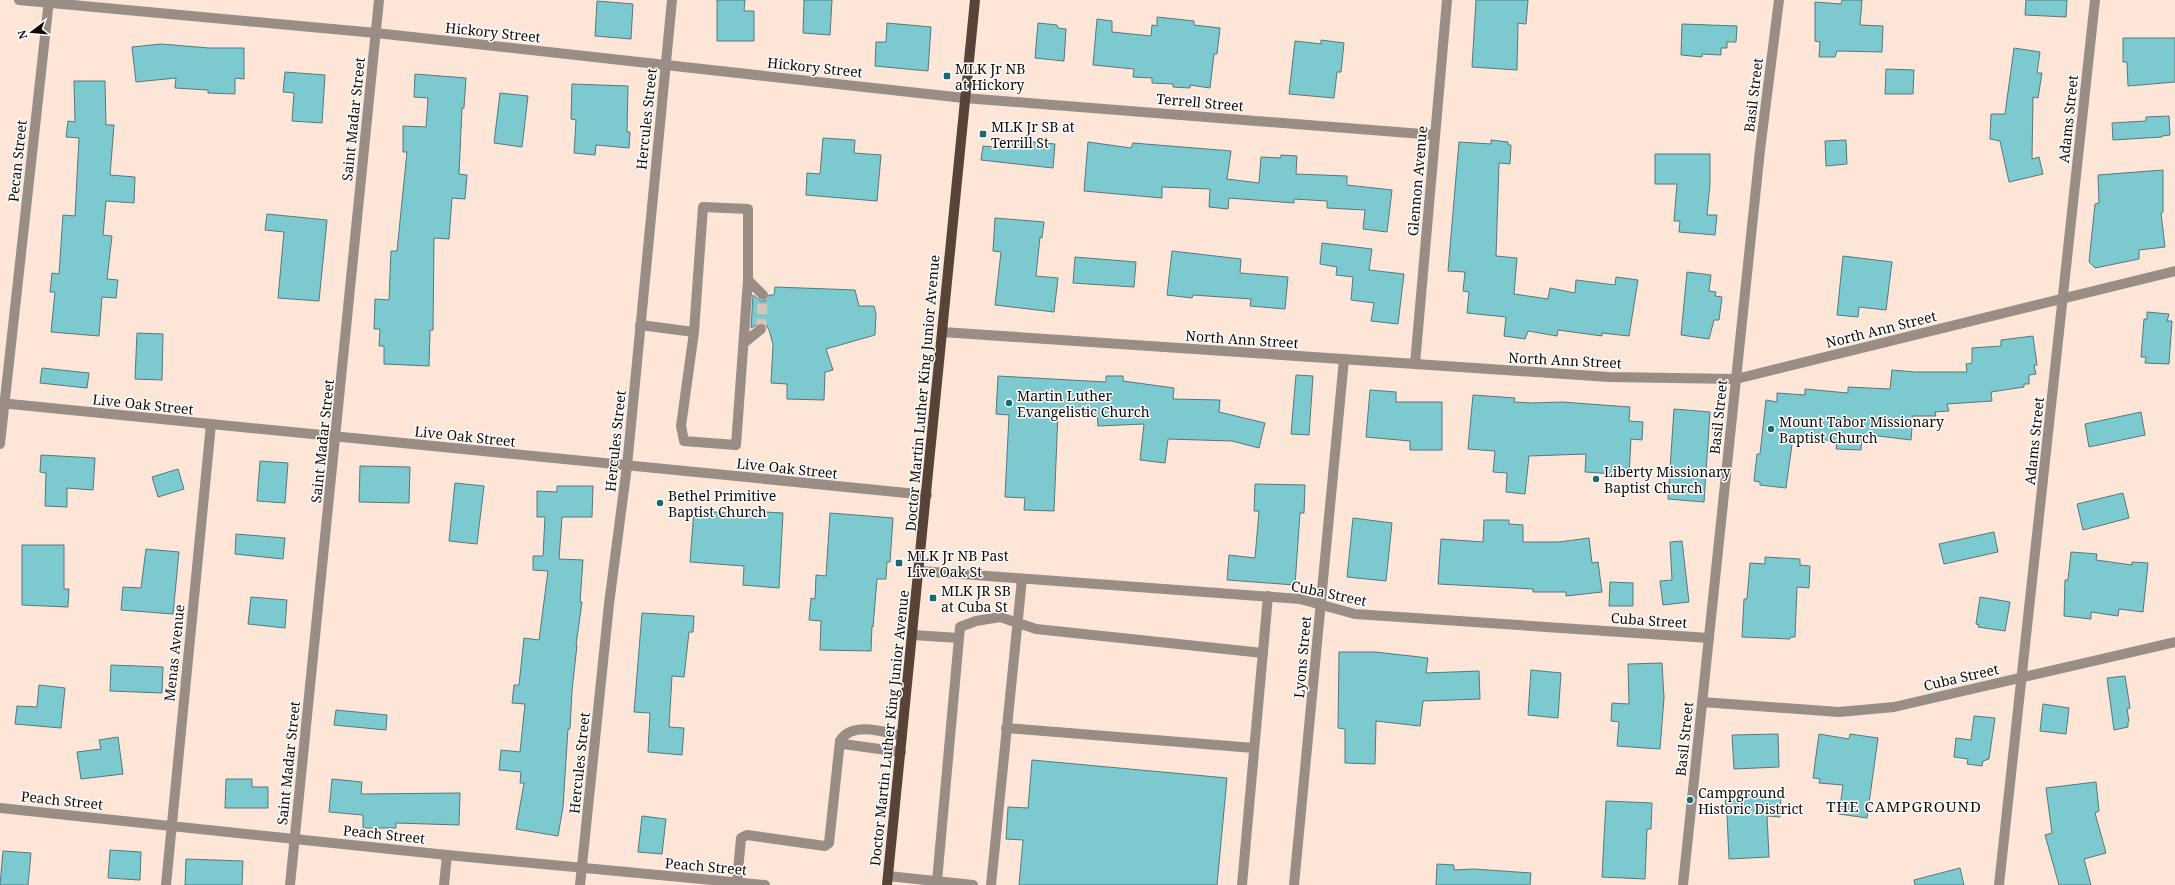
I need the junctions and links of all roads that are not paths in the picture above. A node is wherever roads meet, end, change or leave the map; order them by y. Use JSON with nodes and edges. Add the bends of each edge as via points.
{"nodes":[{"id":1,"x":19,"y":0,"type":"edge"},
{"id":2,"x":379,"y":0,"type":"edge"},
{"id":3,"x":672,"y":0,"type":"edge"},
{"id":4,"x":975,"y":0,"type":"edge"},
{"id":5,"x":1447,"y":0,"type":"edge"},
{"id":6,"x":1779,"y":0,"type":"edge"},
{"id":7,"x":2095,"y":0,"type":"edge"},
{"id":8,"x":49,"y":2,"type":"edge"},
{"id":9,"x":376,"y":33,"type":"junction"},
{"id":10,"x":665,"y":65,"type":"junction"},
{"id":11,"x":964,"y":98,"type":"junction"},
{"id":12,"x":1435,"y":135,"type":"junction"},
{"id":13,"x":2175,"y":271,"type":"edge"},
{"id":14,"x":748,"y":280,"type":"junction"},
{"id":15,"x":763,"y":294,"type":"dead end"},
{"id":16,"x":2064,"y":298,"type":"junction"},
{"id":17,"x":640,"y":325,"type":"junction"},
{"id":18,"x":761,"y":330,"type":"dead end"},
{"id":19,"x":694,"y":332,"type":"junction"},
{"id":20,"x":942,"y":332,"type":"junction"},
{"id":21,"x":745,"y":342,"type":"junction"},
{"id":22,"x":1344,"y":359,"type":"junction"},
{"id":23,"x":1414,"y":364,"type":"junction"},
{"id":24,"x":1736,"y":378,"type":"junction"},
{"id":25,"x":2,"y":404,"type":"edge"},
{"id":26,"x":211,"y":424,"type":"junction"},
{"id":27,"x":336,"y":437,"type":"junction"},
{"id":28,"x":0,"y":444,"type":"edge"},
{"id":29,"x":627,"y":466,"type":"junction"},
{"id":30,"x":927,"y":496,"type":"junction"},
{"id":31,"x":920,"y":571,"type":"junction"},
{"id":32,"x":1022,"y":579,"type":"junction"},
{"id":33,"x":1268,"y":596,"type":"junction"},
{"id":34,"x":1321,"y":605,"type":"junction"},
{"id":35,"x":1016,"y":622,"type":"junction"},
{"id":36,"x":913,"y":635,"type":"junction"},
{"id":37,"x":959,"y":638,"type":"junction"},
{"id":38,"x":1709,"y":638,"type":"junction"},
{"id":39,"x":2175,"y":642,"type":"edge"},
{"id":40,"x":1263,"y":653,"type":"junction"},
{"id":41,"x":2022,"y":677,"type":"junction"},
{"id":42,"x":1702,"y":702,"type":"junction"},
{"id":43,"x":1006,"y":728,"type":"junction"},
{"id":44,"x":902,"y":736,"type":"junction"},
{"id":45,"x":840,"y":741,"type":"junction"},
{"id":46,"x":1254,"y":748,"type":"junction"},
{"id":47,"x":901,"y":752,"type":"junction"},
{"id":48,"x":0,"y":808,"type":"edge"},
{"id":49,"x":171,"y":825,"type":"junction"},
{"id":50,"x":294,"y":838,"type":"junction"},
{"id":51,"x":447,"y":855,"type":"junction"},
{"id":52,"x":582,"y":868,"type":"junction"},
{"id":53,"x":888,"y":881,"type":"edge"},
{"id":54,"x":937,"y":881,"type":"junction"},
{"id":55,"x":737,"y":882,"type":"junction"},
{"id":56,"x":166,"y":885,"type":"edge"},
{"id":57,"x":290,"y":885,"type":"edge"},
{"id":58,"x":444,"y":885,"type":"edge"},
{"id":59,"x":580,"y":885,"type":"edge"},
{"id":60,"x":765,"y":885,"type":"edge"},
{"id":61,"x":973,"y":885,"type":"edge"},
{"id":62,"x":991,"y":885,"type":"edge"},
{"id":63,"x":1242,"y":885,"type":"edge"},
{"id":64,"x":1294,"y":885,"type":"edge"},
{"id":65,"x":1683,"y":885,"type":"edge"},
{"id":66,"x":1999,"y":885,"type":"edge"}],
"edges":[{"from":1,"to":8,"type":"street","name":"Hickory Street"},
{"from":2,"to":9,"type":"street","name":"Saint Madar Street"},
{"from":3,"to":10,"type":"street","name":"Hercules Street"},
{"from":4,"to":11,"type":"main road","name":"Doctor Martin Luther King Junior Avenue"},
{"from":5,"to":12,"type":"street","name":"Glennon Avenue"},
{"from":6,"to":24,"type":"street","name":"Basil Street"},
{"from":7,"to":16,"type":"street","name":"Adams Street"},
{"from":8,"to":9,"type":"street","name":"Hickory Street"},
{"from":8,"to":25,"type":"street","name":"Pecan Street"},
{"from":9,"to":10,"type":"street","name":"Hickory Street"},
{"from":9,"to":27,"type":"street","name":"Saint Madar Street"},
{"from":10,"to":11,"type":"street","name":"Hickory Street"},
{"from":10,"to":17,"type":"street","name":"Hercules Street"},
{"from":11,"to":12,"type":"street","name":"Terrell Street"},
{"from":11,"to":20,"type":"main road","name":"Doctor Martin Luther King Junior Avenue"},
{"from":12,"to":23,"type":"street","name":"Glennon Avenue"},
{"from":13,"to":16,"type":"street","name":"North Ann Street"},
{"from":14,"to":15,"type":"street"},
{"from":14,"to":19,"type":"street","via":[[748,209],[703,207]]},
{"from":14,"to":21,"type":"street"},
{"from":16,"to":24,"type":"street","name":"North Ann Street"},
{"from":16,"to":41,"type":"street","name":"Adams Street"},
{"from":17,"to":19,"type":"street"},
{"from":17,"to":29,"type":"street","name":"Hercules Street"},
{"from":18,"to":21,"type":"street"},
{"from":19,"to":21,"type":"street","via":[[681,426],[684,442],[736,445]]},
{"from":20,"to":22,"type":"street","name":"North Ann Street"},
{"from":20,"to":30,"type":"main road","name":"Doctor Martin Luther King Junior Avenue"},
{"from":22,"to":23,"type":"street","name":"North Ann Street"},
{"from":22,"to":34,"type":"street","name":"Lyons Street"},
{"from":23,"to":24,"type":"street","name":"North Ann Street","via":[[1609,377]]},
{"from":24,"to":38,"type":"street","name":"Basil Street"},
{"from":25,"to":26,"type":"street","name":"Live Oak Street"},
{"from":25,"to":28,"type":"street","name":"Pecan Street"},
{"from":26,"to":27,"type":"street","name":"Live Oak Street"},
{"from":26,"to":49,"type":"street","name":"Menas Avenue"},
{"from":27,"to":29,"type":"street","name":"Live Oak Street"},
{"from":27,"to":50,"type":"street","name":"Saint Madar Street"},
{"from":29,"to":30,"type":"street","name":"Live Oak Street"},
{"from":29,"to":52,"type":"street","name":"Hercules Street","via":[[609,604]]},
{"from":30,"to":31,"type":"main road","name":"Doctor Martin Luther King Junior Avenue"},
{"from":31,"to":32,"type":"street","name":"Cuba Street"},
{"from":31,"to":36,"type":"main road","name":"Doctor Martin Luther King Junior Avenue"},
{"from":32,"to":33,"type":"street","name":"Cuba Street"},
{"from":32,"to":35,"type":"street"},
{"from":33,"to":34,"type":"street","name":"Cuba Street","via":[[1300,599]]},
{"from":33,"to":40,"type":"street"},
{"from":34,"to":38,"type":"street","name":"Cuba Street","via":[[1355,614]]},
{"from":34,"to":64,"type":"street","name":"Lyons Street"},
{"from":35,"to":37,"type":"street","via":[[1000,618],[976,621],[960,627]]},
{"from":35,"to":40,"type":"street","via":[[1036,629]]},
{"from":35,"to":43,"type":"street"},
{"from":36,"to":37,"type":"street"},
{"from":36,"to":44,"type":"main road","name":"Doctor Martin Luther King Junior Avenue"},
{"from":37,"to":54,"type":"street"},
{"from":38,"to":42,"type":"street","name":"Basil Street"},
{"from":39,"to":41,"type":"street","name":"Cuba Street"},
{"from":40,"to":46,"type":"street"},
{"from":41,"to":42,"type":"street","name":"Cuba Street","via":[[1894,707],[1838,712]]},
{"from":41,"to":66,"type":"street","name":"Adams Street"},
{"from":42,"to":65,"type":"street","name":"Basil Street"},
{"from":43,"to":46,"type":"street"},
{"from":43,"to":62,"type":"street"},
{"from":44,"to":45,"type":"street","via":[[859,730],[842,737]]},
{"from":44,"to":47,"type":"main road","name":"Doctor Martin Luther King Junior Avenue"},
{"from":45,"to":47,"type":"street","via":[[843,744]]},
{"from":45,"to":55,"type":"street","via":[[829,843],[825,846],[747,835],[741,838]]},
{"from":46,"to":63,"type":"street"},
{"from":47,"to":53,"type":"main road","name":"Doctor Martin Luther King Junior Avenue"},
{"from":48,"to":49,"type":"street","name":"Peach Street"},
{"from":49,"to":50,"type":"street","name":"Peach Street"},
{"from":49,"to":56,"type":"street","name":"Menas Avenue"},
{"from":50,"to":51,"type":"street","name":"Peach Street"},
{"from":50,"to":57,"type":"street","name":"Saint Madar Street"},
{"from":51,"to":52,"type":"street","name":"Peach Street"},
{"from":51,"to":58,"type":"street"},
{"from":52,"to":55,"type":"street","name":"Peach Street"},
{"from":52,"to":59,"type":"street","name":"Hercules Street"},
{"from":53,"to":54,"type":"street"},
{"from":54,"to":61,"type":"street"},
{"from":55,"to":60,"type":"street","name":"Peach Street"}]}
